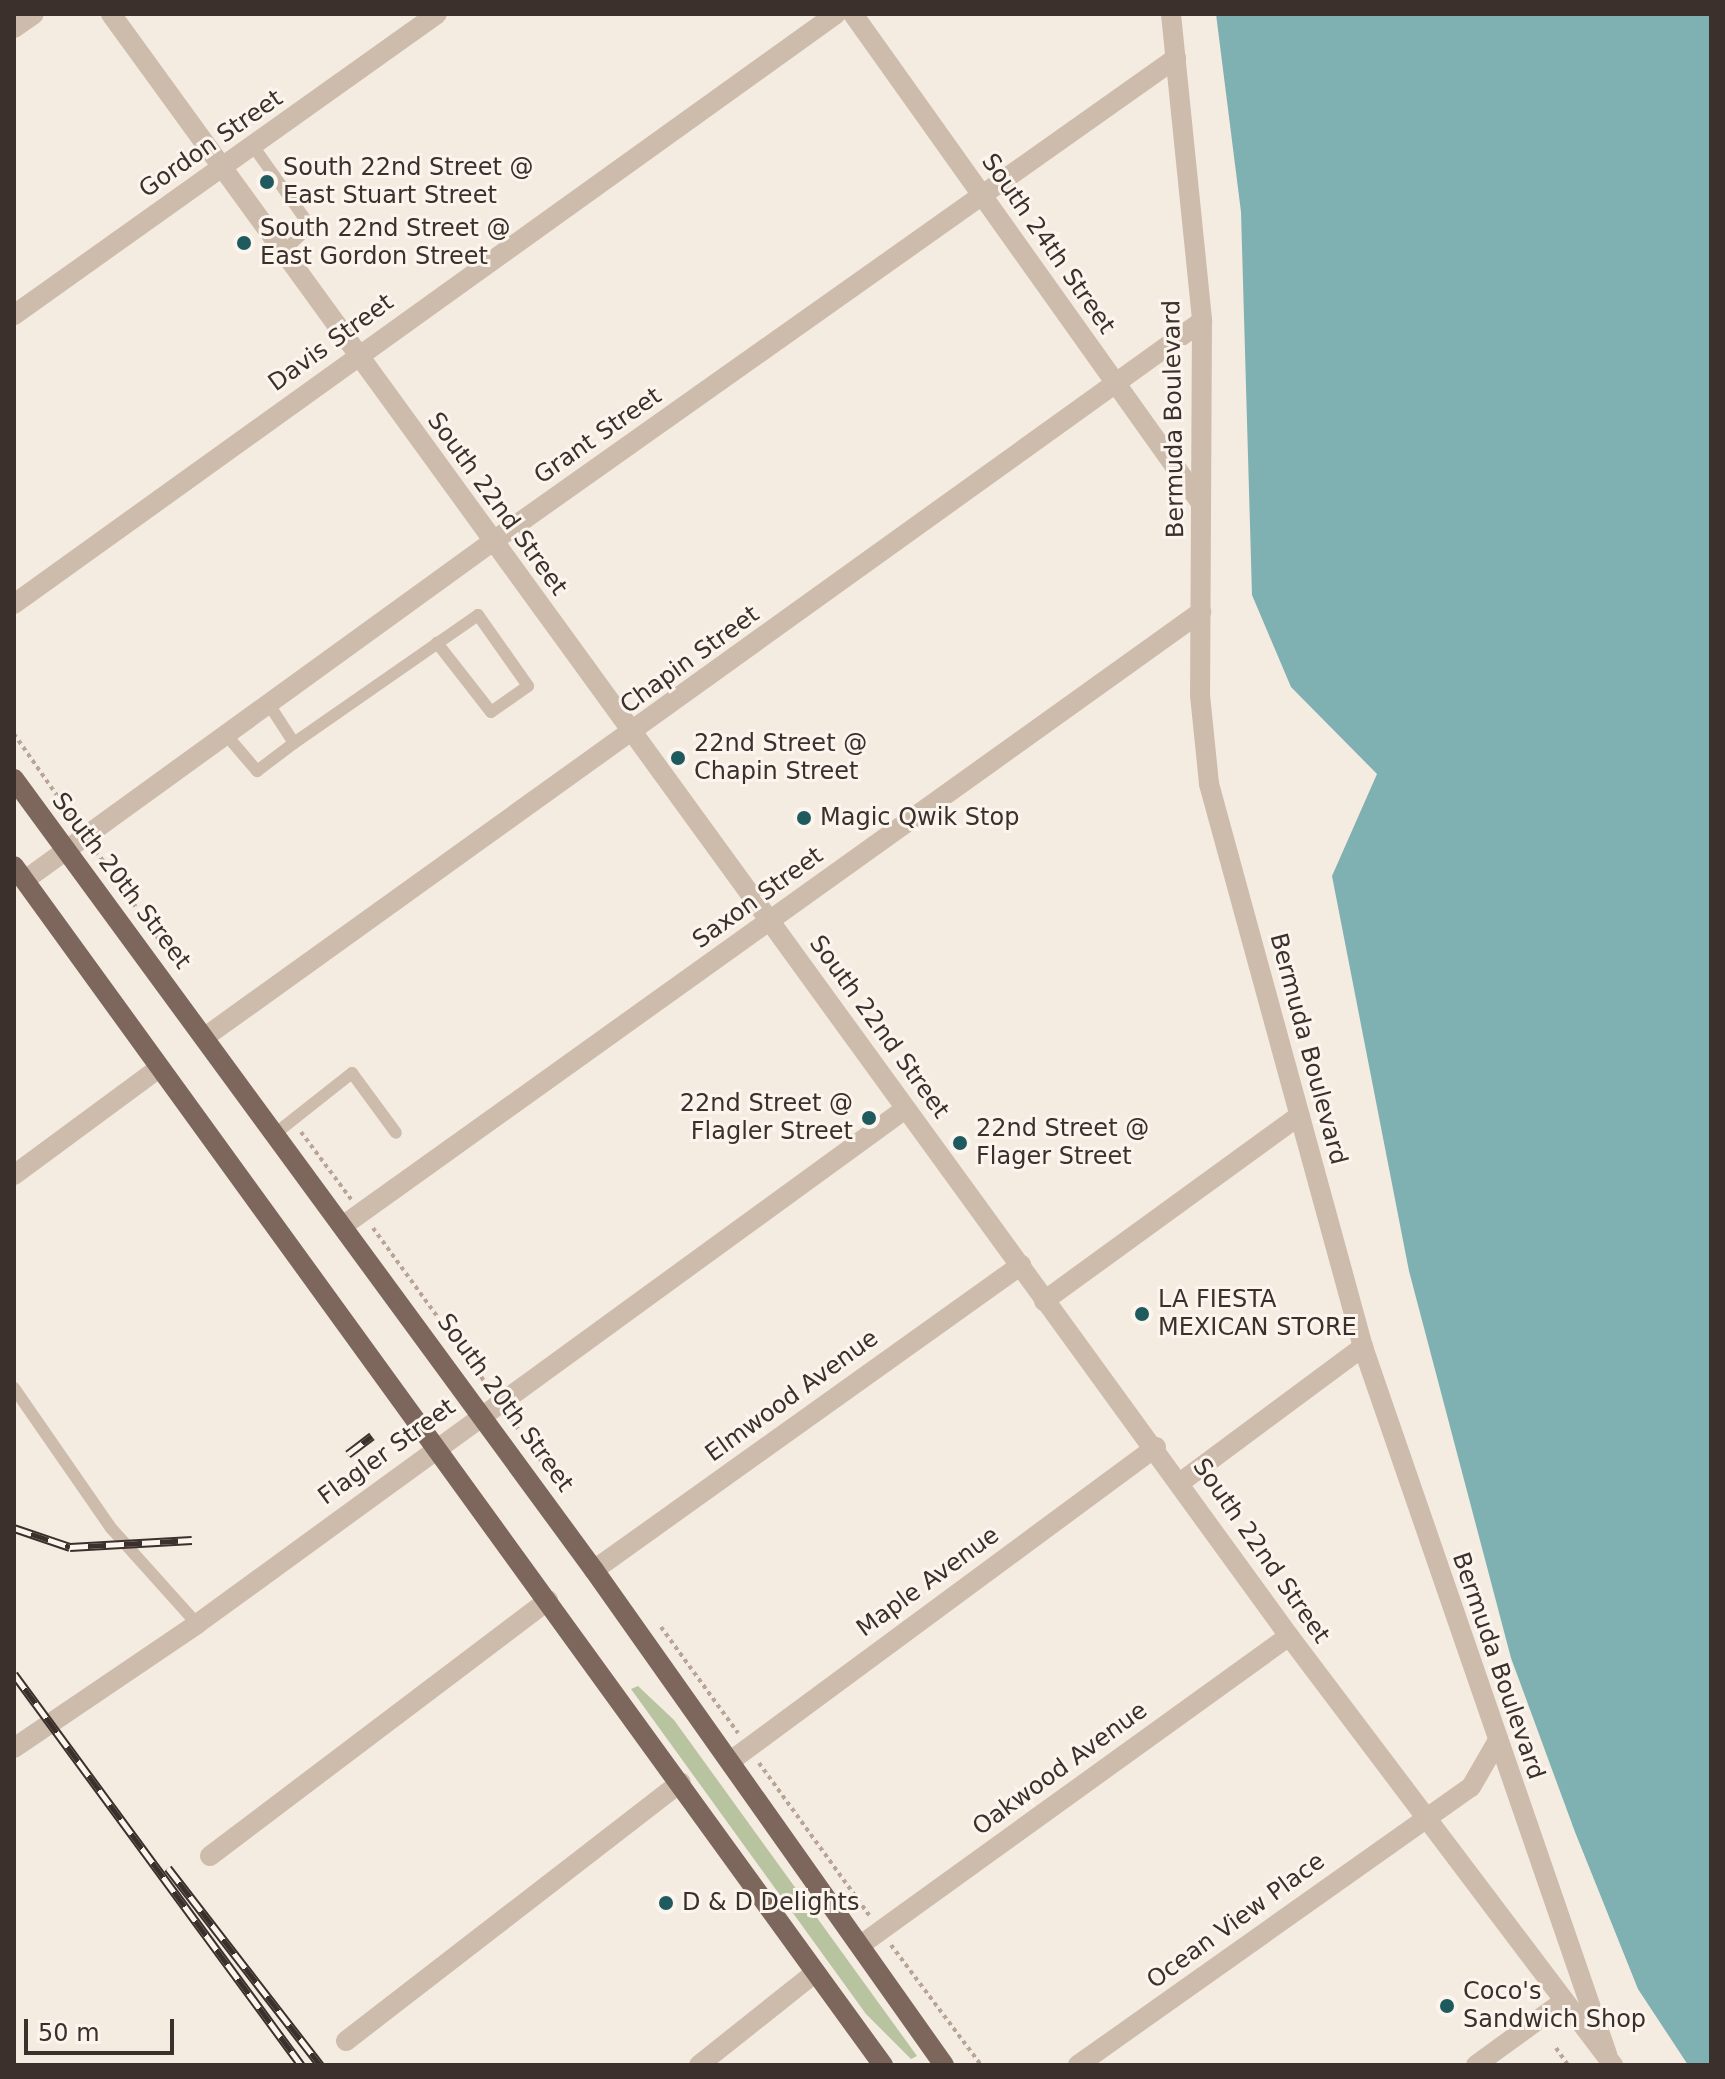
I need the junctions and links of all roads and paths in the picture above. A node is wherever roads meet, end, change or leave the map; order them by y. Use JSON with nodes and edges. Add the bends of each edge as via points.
{"nodes":[{"id":1,"x":34,"y":14,"type":"edge"},
{"id":2,"x":111,"y":14,"type":"edge"},
{"id":3,"x":437,"y":14,"type":"edge"},
{"id":4,"x":836,"y":14,"type":"edge"},
{"id":5,"x":853,"y":14,"type":"edge"},
{"id":6,"x":1171,"y":14,"type":"edge"},
{"id":7,"x":14,"y":28,"type":"edge"},
{"id":8,"x":1176,"y":58,"type":"junction"},
{"id":9,"x":253,"y":146,"type":"junction"},
{"id":10,"x":222,"y":168,"type":"junction"},
{"id":11,"x":983,"y":196,"type":"junction"},
{"id":12,"x":283,"y":252,"type":"junction"},
{"id":13,"x":14,"y":315,"type":"edge"},
{"id":14,"x":1202,"y":321,"type":"junction"},
{"id":15,"x":358,"y":355,"type":"junction"},
{"id":16,"x":1115,"y":386,"type":"junction"},
{"id":17,"x":1201,"y":503,"type":"junction"},
{"id":18,"x":492,"y":542,"type":"junction"},
{"id":19,"x":14,"y":604,"type":"edge"},
{"id":20,"x":1201,"y":612,"type":"junction"},
{"id":21,"x":437,"y":643,"type":"junction"},
{"id":22,"x":270,"y":706,"type":"junction"},
{"id":23,"x":631,"y":735,"type":"junction"},
{"id":24,"x":228,"y":737,"type":"junction"},
{"id":25,"x":294,"y":743,"type":"junction"},
{"id":26,"x":14,"y":779,"type":"edge"},
{"id":27,"x":67,"y":855,"type":"junction"},
{"id":28,"x":18,"y":878,"type":"edge"},
{"id":29,"x":771,"y":922,"type":"junction"},
{"id":30,"x":205,"y":1037,"type":"junction"},
{"id":31,"x":158,"y":1069,"type":"junction"},
{"id":32,"x":905,"y":1109,"type":"junction"},
{"id":33,"x":1300,"y":1115,"type":"junction"},
{"id":34,"x":276,"y":1133,"type":"junction"},
{"id":35,"x":396,"y":1133,"type":"dead end"},
{"id":36,"x":14,"y":1175,"type":"edge"},
{"id":37,"x":344,"y":1225,"type":"junction"},
{"id":38,"x":1021,"y":1265,"type":"junction"},
{"id":39,"x":1044,"y":1301,"type":"junction"},
{"id":40,"x":1363,"y":1347,"type":"junction"},
{"id":41,"x":14,"y":1388,"type":"edge"},
{"id":42,"x":482,"y":1415,"type":"junction"},
{"id":43,"x":436,"y":1447,"type":"junction"},
{"id":44,"x":1156,"y":1447,"type":"junction"},
{"id":45,"x":1181,"y":1482,"type":"junction"},
{"id":46,"x":594,"y":1570,"type":"junction"},
{"id":47,"x":548,"y":1600,"type":"junction"},
{"id":48,"x":197,"y":1624,"type":"junction"},
{"id":49,"x":1289,"y":1636,"type":"junction"},
{"id":50,"x":1497,"y":1742,"type":"junction"},
{"id":51,"x":14,"y":1748,"type":"edge"},
{"id":52,"x":732,"y":1760,"type":"junction"},
{"id":53,"x":681,"y":1782,"type":"junction"},
{"id":54,"x":1424,"y":1818,"type":"junction"},
{"id":55,"x":210,"y":1856,"type":"dead end"},
{"id":56,"x":862,"y":1944,"type":"junction"},
{"id":57,"x":816,"y":1972,"type":"junction"},
{"id":58,"x":1564,"y":2001,"type":"junction"},
{"id":59,"x":346,"y":2041,"type":"dead end"},
{"id":60,"x":1556,"y":2048,"type":"dead end"},
{"id":61,"x":1610,"y":2061,"type":"edge"},
{"id":62,"x":699,"y":2065,"type":"edge"},
{"id":63,"x":883,"y":2065,"type":"edge"},
{"id":64,"x":944,"y":2065,"type":"edge"},
{"id":65,"x":1078,"y":2065,"type":"edge"},
{"id":66,"x":1476,"y":2065,"type":"edge"},
{"id":67,"x":1568,"y":2065,"type":"edge"}],
"edges":[{"from":1,"to":7,"type":"street"},
{"from":2,"to":10,"type":"street","name":"South 22nd Street"},
{"from":3,"to":9,"type":"street","name":"Gordon Street"},
{"from":4,"to":15,"type":"street","name":"Davis Street"},
{"from":5,"to":11,"type":"street","name":"South 24th Street"},
{"from":6,"to":8,"type":"street","name":"Bermuda Boulevard"},
{"from":8,"to":11,"type":"street","name":"Grant Street"},
{"from":8,"to":14,"type":"street","name":"Bermuda Boulevard"},
{"from":9,"to":10,"type":"street","name":"Gordon Street"},
{"from":9,"to":12,"type":"lane","via":[[310,226]]},
{"from":10,"to":12,"type":"street","name":"South 22nd Street"},
{"from":10,"to":13,"type":"street","name":"Gordon Street"},
{"from":11,"to":16,"type":"street","name":"South 24th Street"},
{"from":11,"to":18,"type":"street","name":"Grant Street"},
{"from":12,"to":15,"type":"street","name":"South 22nd Street"},
{"from":14,"to":16,"type":"street","name":"Chapin Street"},
{"from":14,"to":17,"type":"street","name":"Bermuda Boulevard"},
{"from":15,"to":18,"type":"street","name":"South 22nd Street"},
{"from":15,"to":19,"type":"street","name":"Davis Street"},
{"from":16,"to":17,"type":"street","name":"South 24th Street"},
{"from":16,"to":23,"type":"street","name":"Chapin Street"},
{"from":17,"to":20,"type":"street","name":"Bermuda Boulevard"},
{"from":18,"to":22,"type":"street","name":"Grant Street"},
{"from":18,"to":23,"type":"street","name":"South 22nd Street"},
{"from":20,"to":29,"type":"street","name":"Saxon Street"},
{"from":20,"to":33,"type":"street","name":"Bermuda Boulevard","via":[[1201,744]]},
{"from":21,"to":21,"type":"lane","via":[[478,615],[528,686],[491,712]]},
{"from":21,"to":25,"type":"lane"},
{"from":22,"to":24,"type":"street","name":"Grant Street"},
{"from":22,"to":25,"type":"lane"},
{"from":23,"to":29,"type":"street","name":"South 22nd Street"},
{"from":23,"to":30,"type":"street","name":"Chapin Street"},
{"from":24,"to":25,"type":"lane","via":[[257,771]]},
{"from":24,"to":27,"type":"street","name":"Grant Street"},
{"from":26,"to":27,"type":"main road","name":"South 20th Street"},
{"from":27,"to":28,"type":"street","name":"Grant Street"},
{"from":27,"to":30,"type":"main road","name":"South 20th Street"},
{"from":28,"to":31,"type":"main road"},
{"from":29,"to":32,"type":"street","name":"South 22nd Street"},
{"from":29,"to":37,"type":"street","name":"Saxon Street"},
{"from":30,"to":34,"type":"main road","name":"South 20th Street"},
{"from":31,"to":36,"type":"street"},
{"from":31,"to":43,"type":"main road"},
{"from":32,"to":38,"type":"street","name":"South 22nd Street"},
{"from":32,"to":42,"type":"street","name":"Flagler Street"},
{"from":33,"to":39,"type":"street"},
{"from":33,"to":40,"type":"street","name":"Bermuda Boulevard"},
{"from":34,"to":35,"type":"lane","via":[[352,1073]]},
{"from":34,"to":37,"type":"main road","name":"South 20th Street"},
{"from":37,"to":42,"type":"main road","name":"South 20th Street"},
{"from":38,"to":39,"type":"street","name":"South 22nd Street"},
{"from":38,"to":46,"type":"street","name":"Elmwood Avenue"},
{"from":39,"to":44,"type":"street","name":"South 22nd Street"},
{"from":40,"to":45,"type":"street"},
{"from":40,"to":50,"type":"street","name":"Bermuda Boulevard"},
{"from":41,"to":48,"type":"lane","via":[[111,1528]]},
{"from":42,"to":43,"type":"street","name":"Flagler Street"},
{"from":42,"to":46,"type":"main road","name":"South 20th Street"},
{"from":43,"to":47,"type":"main road"},
{"from":43,"to":48,"type":"street","name":"Flagler Street"},
{"from":44,"to":45,"type":"street","name":"South 22nd Street"},
{"from":44,"to":52,"type":"street","name":"Maple Avenue"},
{"from":45,"to":49,"type":"street","name":"South 22nd Street"},
{"from":46,"to":52,"type":"main road","name":"South 20th Street"},
{"from":47,"to":53,"type":"main road"},
{"from":47,"to":55,"type":"street"},
{"from":48,"to":51,"type":"street","name":"Flagler Street"},
{"from":49,"to":54,"type":"street","name":"South 22nd Street"},
{"from":49,"to":56,"type":"street","name":"Oakwood Avenue"},
{"from":50,"to":54,"type":"street","name":"Ocean View Place","via":[[1471,1787]]},
{"from":50,"to":61,"type":"street","name":"Bermuda Boulevard"},
{"from":52,"to":56,"type":"main road","name":"South 20th Street"},
{"from":53,"to":57,"type":"main road"},
{"from":53,"to":59,"type":"street"},
{"from":54,"to":58,"type":"street","name":"South 22nd Street"},
{"from":54,"to":65,"type":"street","name":"Ocean View Place"},
{"from":56,"to":64,"type":"main road","name":"South 20th Street"},
{"from":57,"to":62,"type":"street"},
{"from":57,"to":63,"type":"main road"},
{"from":58,"to":61,"type":"street","name":"South 22nd Street"},
{"from":58,"to":66,"type":"street"},
{"from":60,"to":67,"type":"path"}]}
